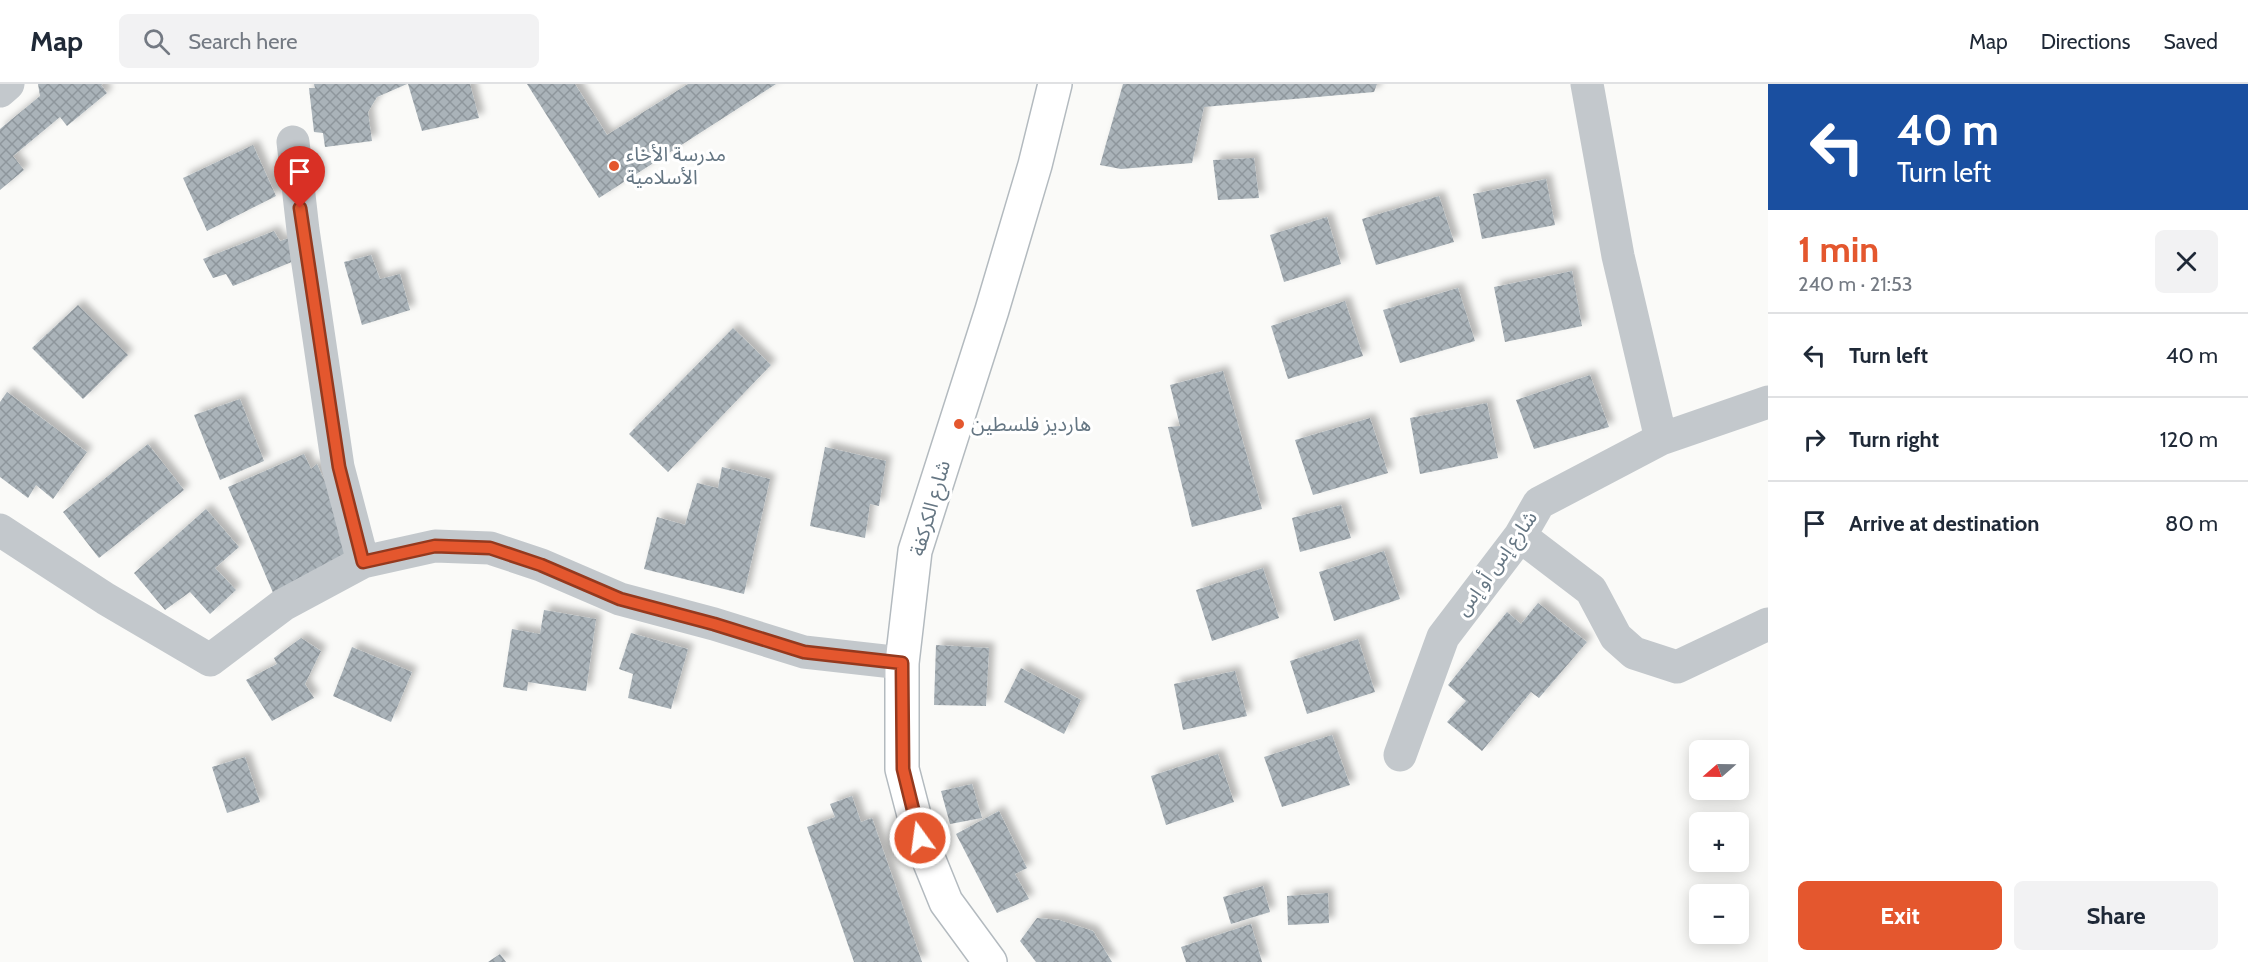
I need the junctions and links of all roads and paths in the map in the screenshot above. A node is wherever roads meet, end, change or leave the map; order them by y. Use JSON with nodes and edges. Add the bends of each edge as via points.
{"nodes":[{"id":1,"x":8,"y":84,"type":"edge"},
{"id":2,"x":1055,"y":84,"type":"edge"},
{"id":3,"x":1587,"y":84,"type":"edge"},
{"id":4,"x":0,"y":91,"type":"edge"},
{"id":5,"x":293,"y":142,"type":"dead end"},
{"id":6,"x":1768,"y":402,"type":"edge"},
{"id":7,"x":1661,"y":439,"type":"junction"},
{"id":8,"x":0,"y":530,"type":"edge"},
{"id":9,"x":1520,"y":536,"type":"junction"},
{"id":10,"x":363,"y":562,"type":"junction"},
{"id":11,"x":1768,"y":624,"type":"edge"},
{"id":12,"x":902,"y":663,"type":"junction"},
{"id":13,"x":1400,"y":755,"type":"dead end"},
{"id":14,"x":990,"y":962,"type":"edge"}],
"edges":[{"from":1,"to":4,"type":"street"},
{"from":2,"to":12,"type":"street","name":"شارع الكركفة","via":[[992,310],[915,551]]},
{"from":3,"to":7,"type":"street","via":[[1618,256]]},
{"from":5,"to":10,"type":"street","via":[[339,467]]},
{"from":6,"to":7,"type":"street","name":"شارع إس أو إس"},
{"from":7,"to":9,"type":"street","name":"شارع إس أو إس","via":[[1539,503]]},
{"from":8,"to":10,"type":"street","via":[[210,660],[283,605]]},
{"from":9,"to":11,"type":"street","via":[[1592,590],[1616,637],[1634,653],[1677,667]]},
{"from":9,"to":13,"type":"street","name":"شارع إس أو إس","via":[[1443,637]]},
{"from":10,"to":12,"type":"street","via":[[435,546],[490,548],[620,599],[804,652]]},
{"from":12,"to":14,"type":"street","name":"شارع الكركفة","via":[[903,769],[920,838],[946,902]]}]}
